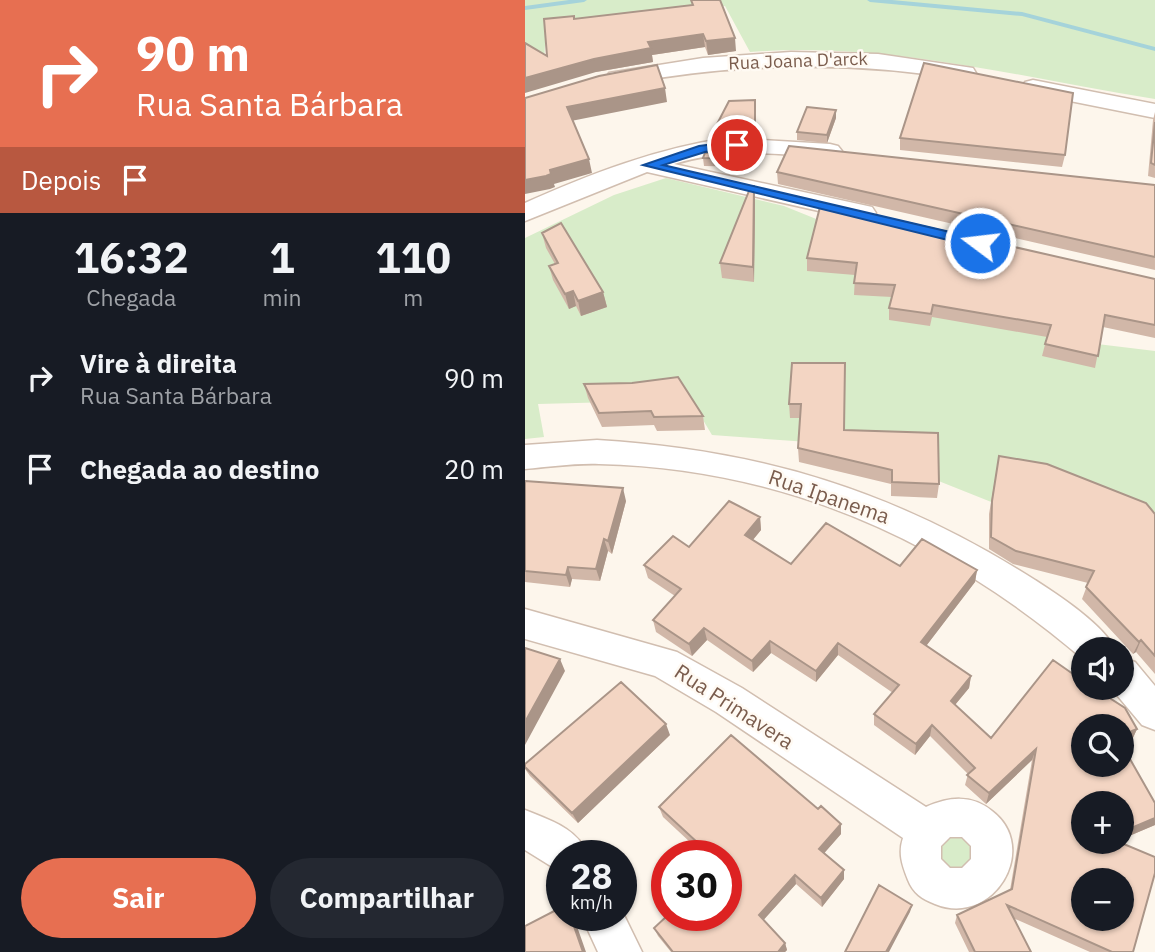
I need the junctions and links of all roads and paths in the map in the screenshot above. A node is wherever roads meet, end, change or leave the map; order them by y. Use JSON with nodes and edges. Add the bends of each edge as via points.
{"nodes":[{"id":1,"x":985,"y":77,"type":"edge"},
{"id":2,"x":594,"y":82,"type":"edge"},
{"id":3,"x":1015,"y":83,"type":"edge"},
{"id":4,"x":1155,"y":111,"type":"edge"},
{"id":5,"x":855,"y":154,"type":"edge"},
{"id":6,"x":649,"y":165,"type":"junction"},
{"id":7,"x":525,"y":213,"type":"edge"},
{"id":8,"x":892,"y":220,"type":"edge"},
{"id":9,"x":525,"y":457,"type":"edge"},
{"id":10,"x":525,"y":624,"type":"edge"},
{"id":11,"x":1082,"y":637,"type":"edge"},
{"id":12,"x":1134,"y":688,"type":"edge"},
{"id":13,"x":1155,"y":713,"type":"edge"},
{"id":14,"x":525,"y":830,"type":"edge"},
{"id":15,"x":926,"y":830,"type":"dead end"},
{"id":16,"x":550,"y":840,"type":"edge"},
{"id":17,"x":610,"y":931,"type":"edge"},
{"id":18,"x":621,"y":952,"type":"edge"}],
"edges":[{"from":1,"to":2,"type":"street","name":"Rua Joana D'arck","via":[[883,60],[832,57],[683,67]]},
{"from":3,"to":4,"type":"street"},
{"from":5,"to":6,"type":"street","via":[[747,144],[703,149]]},
{"from":6,"to":7,"type":"street"},
{"from":6,"to":8,"type":"street"},
{"from":9,"to":11,"type":"street","name":"Rua Ipanema","via":[[562,452],[666,457],[742,468],[839,497],[889,516],[987,569]]},
{"from":10,"to":15,"type":"street","name":"Rua Primavera","via":[[664,663],[729,700]]},
{"from":12,"to":13,"type":"street"},
{"from":14,"to":16,"type":"street"},
{"from":17,"to":18,"type":"street"}]}
